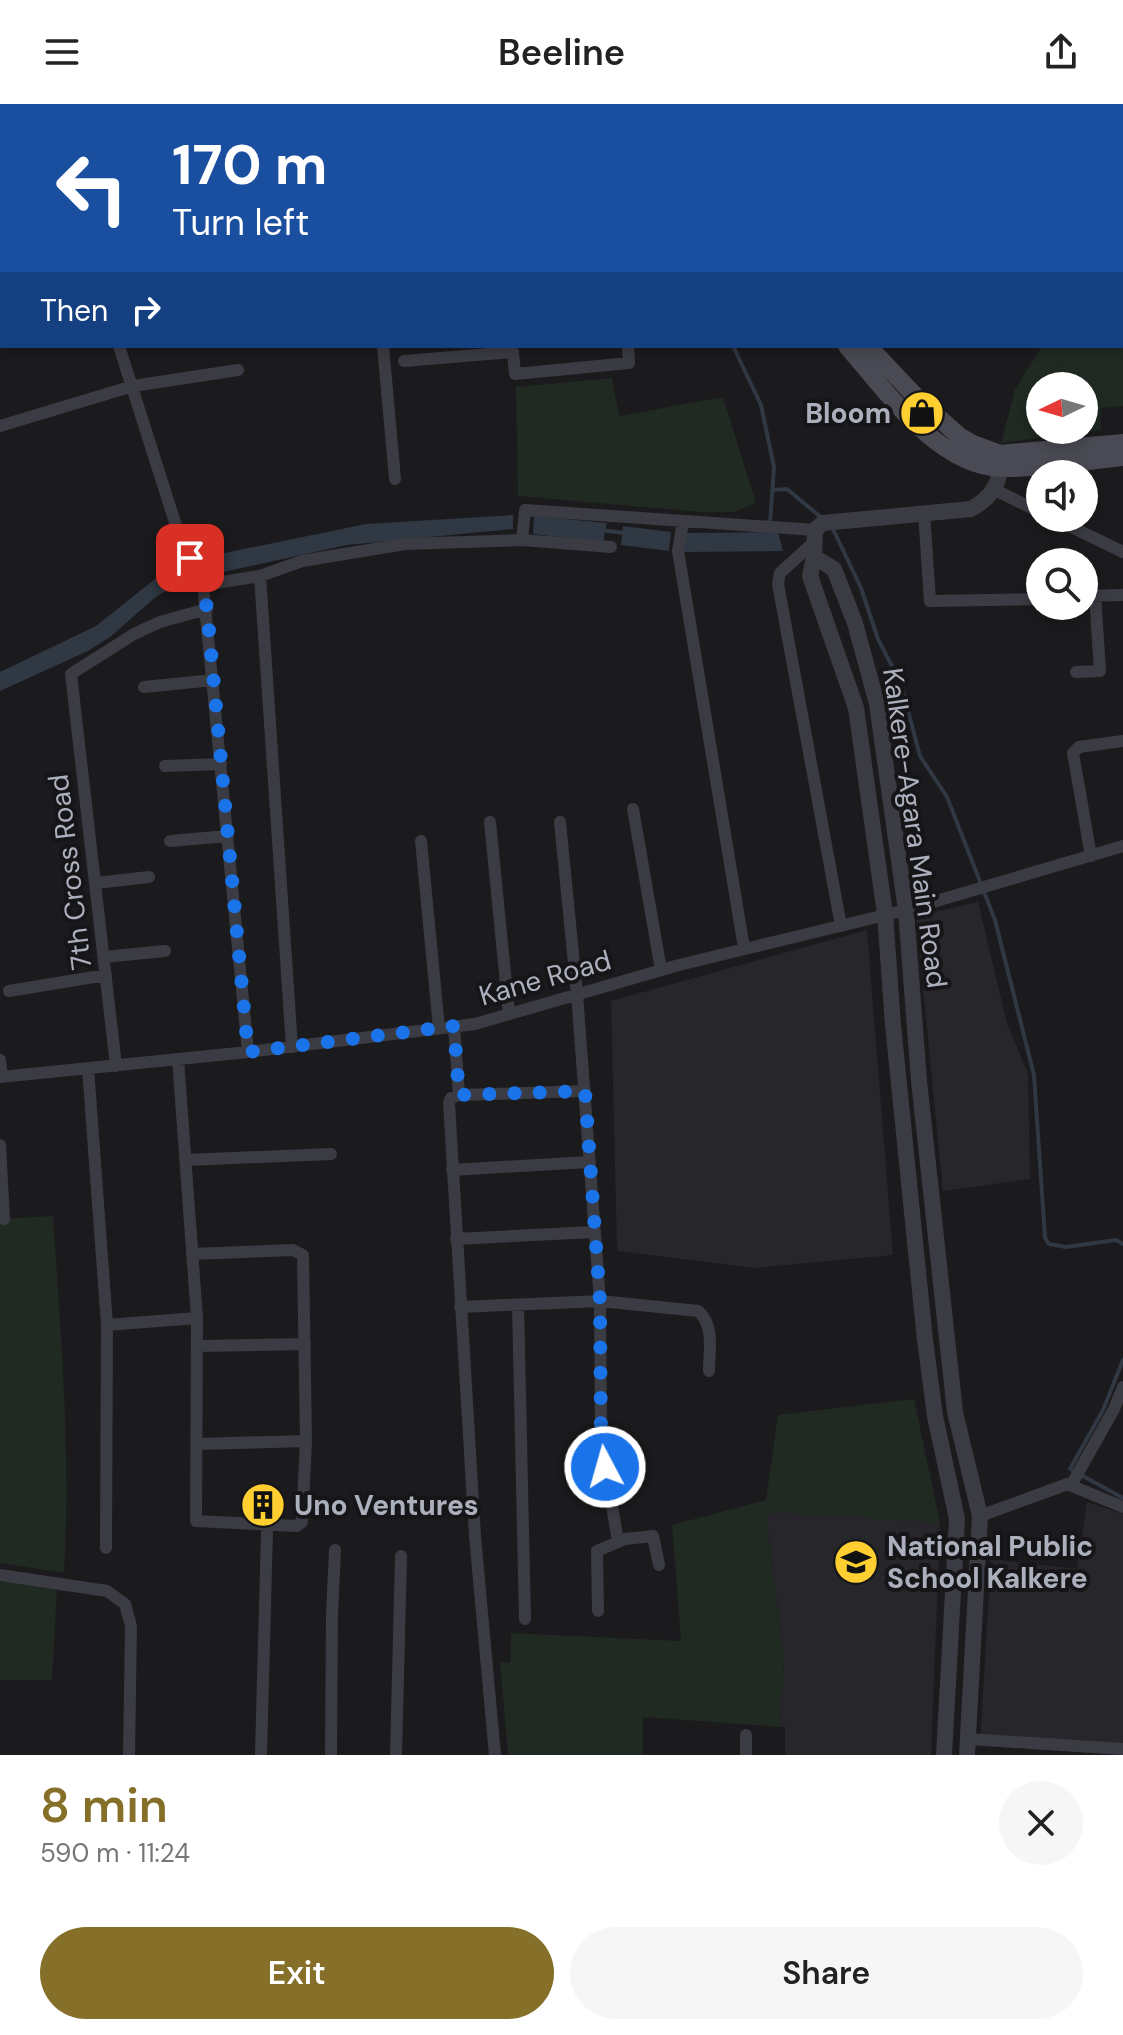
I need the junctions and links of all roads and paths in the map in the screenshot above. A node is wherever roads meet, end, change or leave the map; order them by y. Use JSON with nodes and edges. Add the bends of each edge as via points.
{"nodes":[{"id":1,"x":120,"y":348,"type":"edge"},
{"id":2,"x":383,"y":348,"type":"edge"},
{"id":3,"x":628,"y":348,"type":"edge"},
{"id":4,"x":849,"y":348,"type":"edge"},
{"id":5,"x":870,"y":348,"type":"edge"},
{"id":6,"x":404,"y":361,"type":"dead end"},
{"id":7,"x":238,"y":370,"type":"dead end"},
{"id":8,"x":133,"y":386,"type":"junction"},
{"id":9,"x":0,"y":426,"type":"edge"},
{"id":10,"x":1123,"y":443,"type":"edge"},
{"id":11,"x":1123,"y":457,"type":"edge"},
{"id":12,"x":1001,"y":461,"type":"junction"},
{"id":13,"x":395,"y":479,"type":"dead end"},
{"id":14,"x":995,"y":490,"type":"junction"},
{"id":15,"x":1026,"y":505,"type":"edge"},
{"id":16,"x":924,"y":513,"type":"junction"},
{"id":17,"x":682,"y":528,"type":"junction"},
{"id":18,"x":1082,"y":532,"type":"edge"},
{"id":19,"x":820,"y":535,"type":"junction"},
{"id":20,"x":522,"y":540,"type":"junction"},
{"id":21,"x":611,"y":547,"type":"dead end"},
{"id":22,"x":1123,"y":552,"type":"edge"},
{"id":23,"x":260,"y":576,"type":"junction"},
{"id":24,"x":201,"y":580,"type":"junction"},
{"id":25,"x":1098,"y":595,"type":"edge"},
{"id":26,"x":1123,"y":595,"type":"edge"},
{"id":27,"x":1026,"y":599,"type":"edge"},
{"id":28,"x":207,"y":609,"type":"junction"},
{"id":29,"x":1093,"y":620,"type":"edge"},
{"id":30,"x":1076,"y":672,"type":"dead end"},
{"id":31,"x":213,"y":680,"type":"junction"},
{"id":32,"x":144,"y":687,"type":"dead end"},
{"id":33,"x":1123,"y":741,"type":"edge"},
{"id":34,"x":221,"y":764,"type":"junction"},
{"id":35,"x":165,"y":766,"type":"dead end"},
{"id":36,"x":633,"y":809,"type":"dead end"},
{"id":37,"x":490,"y":822,"type":"dead end"},
{"id":38,"x":560,"y":822,"type":"dead end"},
{"id":39,"x":228,"y":836,"type":"junction"},
{"id":40,"x":170,"y":841,"type":"dead end"},
{"id":41,"x":421,"y":841,"type":"dead end"},
{"id":42,"x":1123,"y":846,"type":"edge"},
{"id":43,"x":1091,"y":856,"type":"junction"},
{"id":44,"x":149,"y":877,"type":"dead end"},
{"id":45,"x":96,"y":883,"type":"junction"},
{"id":46,"x":906,"y":910,"type":"junction"},
{"id":47,"x":885,"y":914,"type":"junction"},
{"id":48,"x":841,"y":926,"type":"junction"},
{"id":49,"x":744,"y":948,"type":"junction"},
{"id":50,"x":165,"y":951,"type":"dead end"},
{"id":51,"x":104,"y":957,"type":"junction"},
{"id":52,"x":661,"y":970,"type":"junction"},
{"id":53,"x":106,"y":975,"type":"junction"},
{"id":54,"x":9,"y":991,"type":"dead end"},
{"id":55,"x":577,"y":994,"type":"junction"},
{"id":56,"x":509,"y":1014,"type":"junction"},
{"id":57,"x":454,"y":1026,"type":"junction"},
{"id":58,"x":439,"y":1028,"type":"junction"},
{"id":59,"x":292,"y":1047,"type":"junction"},
{"id":60,"x":248,"y":1052,"type":"junction"},
{"id":61,"x":178,"y":1059,"type":"junction"},
{"id":62,"x":0,"y":1060,"type":"edge"},
{"id":63,"x":116,"y":1066,"type":"junction"},
{"id":64,"x":88,"y":1068,"type":"junction"},
{"id":65,"x":1,"y":1077,"type":"edge"},
{"id":66,"x":585,"y":1091,"type":"junction"},
{"id":67,"x":459,"y":1095,"type":"junction"},
{"id":68,"x":0,"y":1145,"type":"edge"},
{"id":69,"x":331,"y":1154,"type":"dead end"},
{"id":70,"x":186,"y":1160,"type":"junction"},
{"id":71,"x":589,"y":1162,"type":"junction"},
{"id":72,"x":452,"y":1170,"type":"junction"},
{"id":73,"x":4,"y":1219,"type":"dead end"},
{"id":74,"x":594,"y":1232,"type":"junction"},
{"id":75,"x":456,"y":1239,"type":"junction"},
{"id":76,"x":192,"y":1254,"type":"junction"},
{"id":77,"x":600,"y":1301,"type":"junction"},
{"id":78,"x":518,"y":1305,"type":"junction"},
{"id":79,"x":460,"y":1307,"type":"junction"},
{"id":80,"x":197,"y":1318,"type":"junction"},
{"id":81,"x":107,"y":1325,"type":"junction"},
{"id":82,"x":305,"y":1344,"type":"junction"},
{"id":83,"x":198,"y":1346,"type":"junction"},
{"id":84,"x":709,"y":1371,"type":"dead end"},
{"id":85,"x":1123,"y":1387,"type":"edge"},
{"id":86,"x":306,"y":1441,"type":"junction"},
{"id":87,"x":197,"y":1444,"type":"junction"},
{"id":88,"x":1073,"y":1479,"type":"junction"},
{"id":89,"x":1123,"y":1507,"type":"edge"},
{"id":90,"x":980,"y":1516,"type":"junction"},
{"id":91,"x":957,"y":1519,"type":"junction"},
{"id":92,"x":267,"y":1531,"type":"dead end"},
{"id":93,"x":618,"y":1541,"type":"junction"},
{"id":94,"x":106,"y":1548,"type":"dead end"},
{"id":95,"x":335,"y":1550,"type":"dead end"},
{"id":96,"x":401,"y":1556,"type":"dead end"},
{"id":97,"x":659,"y":1565,"type":"dead end"},
{"id":98,"x":0,"y":1575,"type":"edge"},
{"id":99,"x":598,"y":1611,"type":"dead end"},
{"id":100,"x":525,"y":1619,"type":"dead end"},
{"id":101,"x":746,"y":1735,"type":"dead end"},
{"id":102,"x":986,"y":1740,"type":"junction"},
{"id":103,"x":968,"y":1747,"type":"edge"},
{"id":104,"x":1123,"y":1749,"type":"edge"},
{"id":105,"x":129,"y":1755,"type":"edge"},
{"id":106,"x":261,"y":1755,"type":"edge"},
{"id":107,"x":331,"y":1755,"type":"edge"},
{"id":108,"x":396,"y":1755,"type":"edge"},
{"id":109,"x":495,"y":1755,"type":"edge"},
{"id":110,"x":746,"y":1755,"type":"edge"},
{"id":111,"x":944,"y":1755,"type":"edge"},
{"id":112,"x":985,"y":1755,"type":"edge"}],
"edges":[{"from":1,"to":8,"type":"street"},
{"from":2,"to":13,"type":"street"},
{"from":3,"to":6,"type":"street","via":[[629,363],[515,374],[513,352]]},
{"from":4,"to":12,"type":"main road","via":[[907,415],[951,453],[978,465]]},
{"from":5,"to":12,"type":"main road","via":[[959,436]]},
{"from":7,"to":8,"type":"street"},
{"from":8,"to":9,"type":"street"},
{"from":8,"to":24,"type":"street","via":[[179,535]]},
{"from":10,"to":12,"type":"main road"},
{"from":11,"to":12,"type":"main road"},
{"from":12,"to":14,"type":"street"},
{"from":14,"to":15,"type":"street"},
{"from":14,"to":16,"type":"street","via":[[971,509]]},
{"from":16,"to":19,"type":"street"},
{"from":16,"to":27,"type":"street","via":[[930,601]]},
{"from":17,"to":19,"type":"street"},
{"from":17,"to":20,"type":"street","via":[[525,510]]},
{"from":17,"to":49,"type":"street","via":[[678,551]]},
{"from":18,"to":22,"type":"street"},
{"from":19,"to":46,"type":"street","name":"Kalkere-Agara Main Road","via":[[855,623],[877,704]]},
{"from":19,"to":47,"type":"street","name":"Kalkere-Agara Main Road","via":[[810,576],[856,708]]},
{"from":19,"to":48,"type":"street","via":[[780,573],[778,584]]},
{"from":20,"to":21,"type":"street"},
{"from":20,"to":23,"type":"street","via":[[405,544],[302,561]]},
{"from":23,"to":24,"type":"street"},
{"from":23,"to":59,"type":"street"},
{"from":24,"to":28,"type":"street"},
{"from":25,"to":26,"type":"street"},
{"from":28,"to":31,"type":"street"},
{"from":28,"to":45,"type":"street","name":"7th Cross Road","via":[[147,628],[71,674]]},
{"from":29,"to":30,"type":"street","via":[[1100,671]]},
{"from":31,"to":32,"type":"street"},
{"from":31,"to":34,"type":"street"},
{"from":33,"to":43,"type":"street","via":[[1079,747],[1073,753]]},
{"from":34,"to":35,"type":"street"},
{"from":34,"to":39,"type":"street"},
{"from":36,"to":52,"type":"street"},
{"from":37,"to":56,"type":"street"},
{"from":38,"to":55,"type":"street"},
{"from":39,"to":40,"type":"street"},
{"from":39,"to":60,"type":"street"},
{"from":41,"to":58,"type":"street"},
{"from":42,"to":43,"type":"street","name":"Kane Road"},
{"from":43,"to":46,"type":"street","name":"Kane Road"},
{"from":44,"to":45,"type":"street"},
{"from":45,"to":51,"type":"street","name":"7th Cross Road"},
{"from":46,"to":47,"type":"street","name":"Kane Road"},
{"from":46,"to":90,"type":"street","name":"Kalkere-Agara Main Road","via":[[955,1412]]},
{"from":47,"to":48,"type":"street","name":"Kane Road"},
{"from":47,"to":91,"type":"street","name":"Kalkere-Agara Main Road","via":[[925,1340]]},
{"from":48,"to":49,"type":"street","name":"Kane Road"},
{"from":49,"to":52,"type":"street","name":"Kane Road"},
{"from":50,"to":51,"type":"street"},
{"from":51,"to":53,"type":"street","name":"7th Cross Road"},
{"from":52,"to":55,"type":"street","name":"Kane Road"},
{"from":53,"to":54,"type":"street"},
{"from":53,"to":63,"type":"street","name":"7th Cross Road"},
{"from":55,"to":56,"type":"street","name":"Kane Road"},
{"from":55,"to":66,"type":"street"},
{"from":56,"to":57,"type":"street","name":"Kane Road"},
{"from":57,"to":58,"type":"street","name":"Kane Road"},
{"from":57,"to":67,"type":"street"},
{"from":58,"to":59,"type":"street","name":"Kane Road"},
{"from":59,"to":60,"type":"street","name":"Kane Road"},
{"from":60,"to":61,"type":"street","name":"Kane Road"},
{"from":61,"to":63,"type":"street","name":"Kane Road"},
{"from":61,"to":70,"type":"street"},
{"from":62,"to":65,"type":"street"},
{"from":63,"to":64,"type":"street","name":"Kane Road"},
{"from":64,"to":65,"type":"street","name":"Kane Road"},
{"from":64,"to":81,"type":"street"},
{"from":66,"to":67,"type":"street"},
{"from":66,"to":71,"type":"street"},
{"from":67,"to":72,"type":"street","via":[[449,1103]]},
{"from":68,"to":73,"type":"street"},
{"from":69,"to":70,"type":"street"},
{"from":70,"to":76,"type":"street"},
{"from":71,"to":72,"type":"street"},
{"from":71,"to":74,"type":"street"},
{"from":72,"to":75,"type":"street"},
{"from":74,"to":75,"type":"street"},
{"from":74,"to":77,"type":"street"},
{"from":75,"to":79,"type":"street"},
{"from":76,"to":80,"type":"street"},
{"from":76,"to":82,"type":"street","via":[[298,1251],[305,1269]]},
{"from":77,"to":78,"type":"street"},
{"from":77,"to":84,"type":"street","via":[[698,1311],[710,1331]]},
{"from":77,"to":93,"type":"street","via":[[601,1442]]},
{"from":78,"to":79,"type":"street"},
{"from":78,"to":100,"type":"street"},
{"from":79,"to":109,"type":"street"},
{"from":80,"to":81,"type":"street"},
{"from":80,"to":83,"type":"street"},
{"from":81,"to":94,"type":"street"},
{"from":82,"to":83,"type":"street"},
{"from":82,"to":86,"type":"street"},
{"from":83,"to":87,"type":"street"},
{"from":85,"to":88,"type":"street"},
{"from":86,"to":87,"type":"street"},
{"from":86,"to":87,"type":"street","via":[[302,1522],[297,1526],[196,1521]]},
{"from":88,"to":89,"type":"street"},
{"from":88,"to":90,"type":"street"},
{"from":90,"to":91,"type":"street"},
{"from":90,"to":103,"type":"street","name":"Kalkere-Agara Main Road"},
{"from":91,"to":111,"type":"street","name":"Kalkere-Agara Main Road"},
{"from":92,"to":106,"type":"street"},
{"from":93,"to":97,"type":"street","via":[[653,1536]]},
{"from":93,"to":99,"type":"street","via":[[597,1551]]},
{"from":95,"to":107,"type":"street"},
{"from":96,"to":108,"type":"street"},
{"from":98,"to":105,"type":"street","via":[[107,1591],[125,1604],[131,1626]]},
{"from":101,"to":110,"type":"street"},
{"from":102,"to":103,"type":"street"},
{"from":102,"to":104,"type":"street"},
{"from":102,"to":112,"type":"street"}]}
